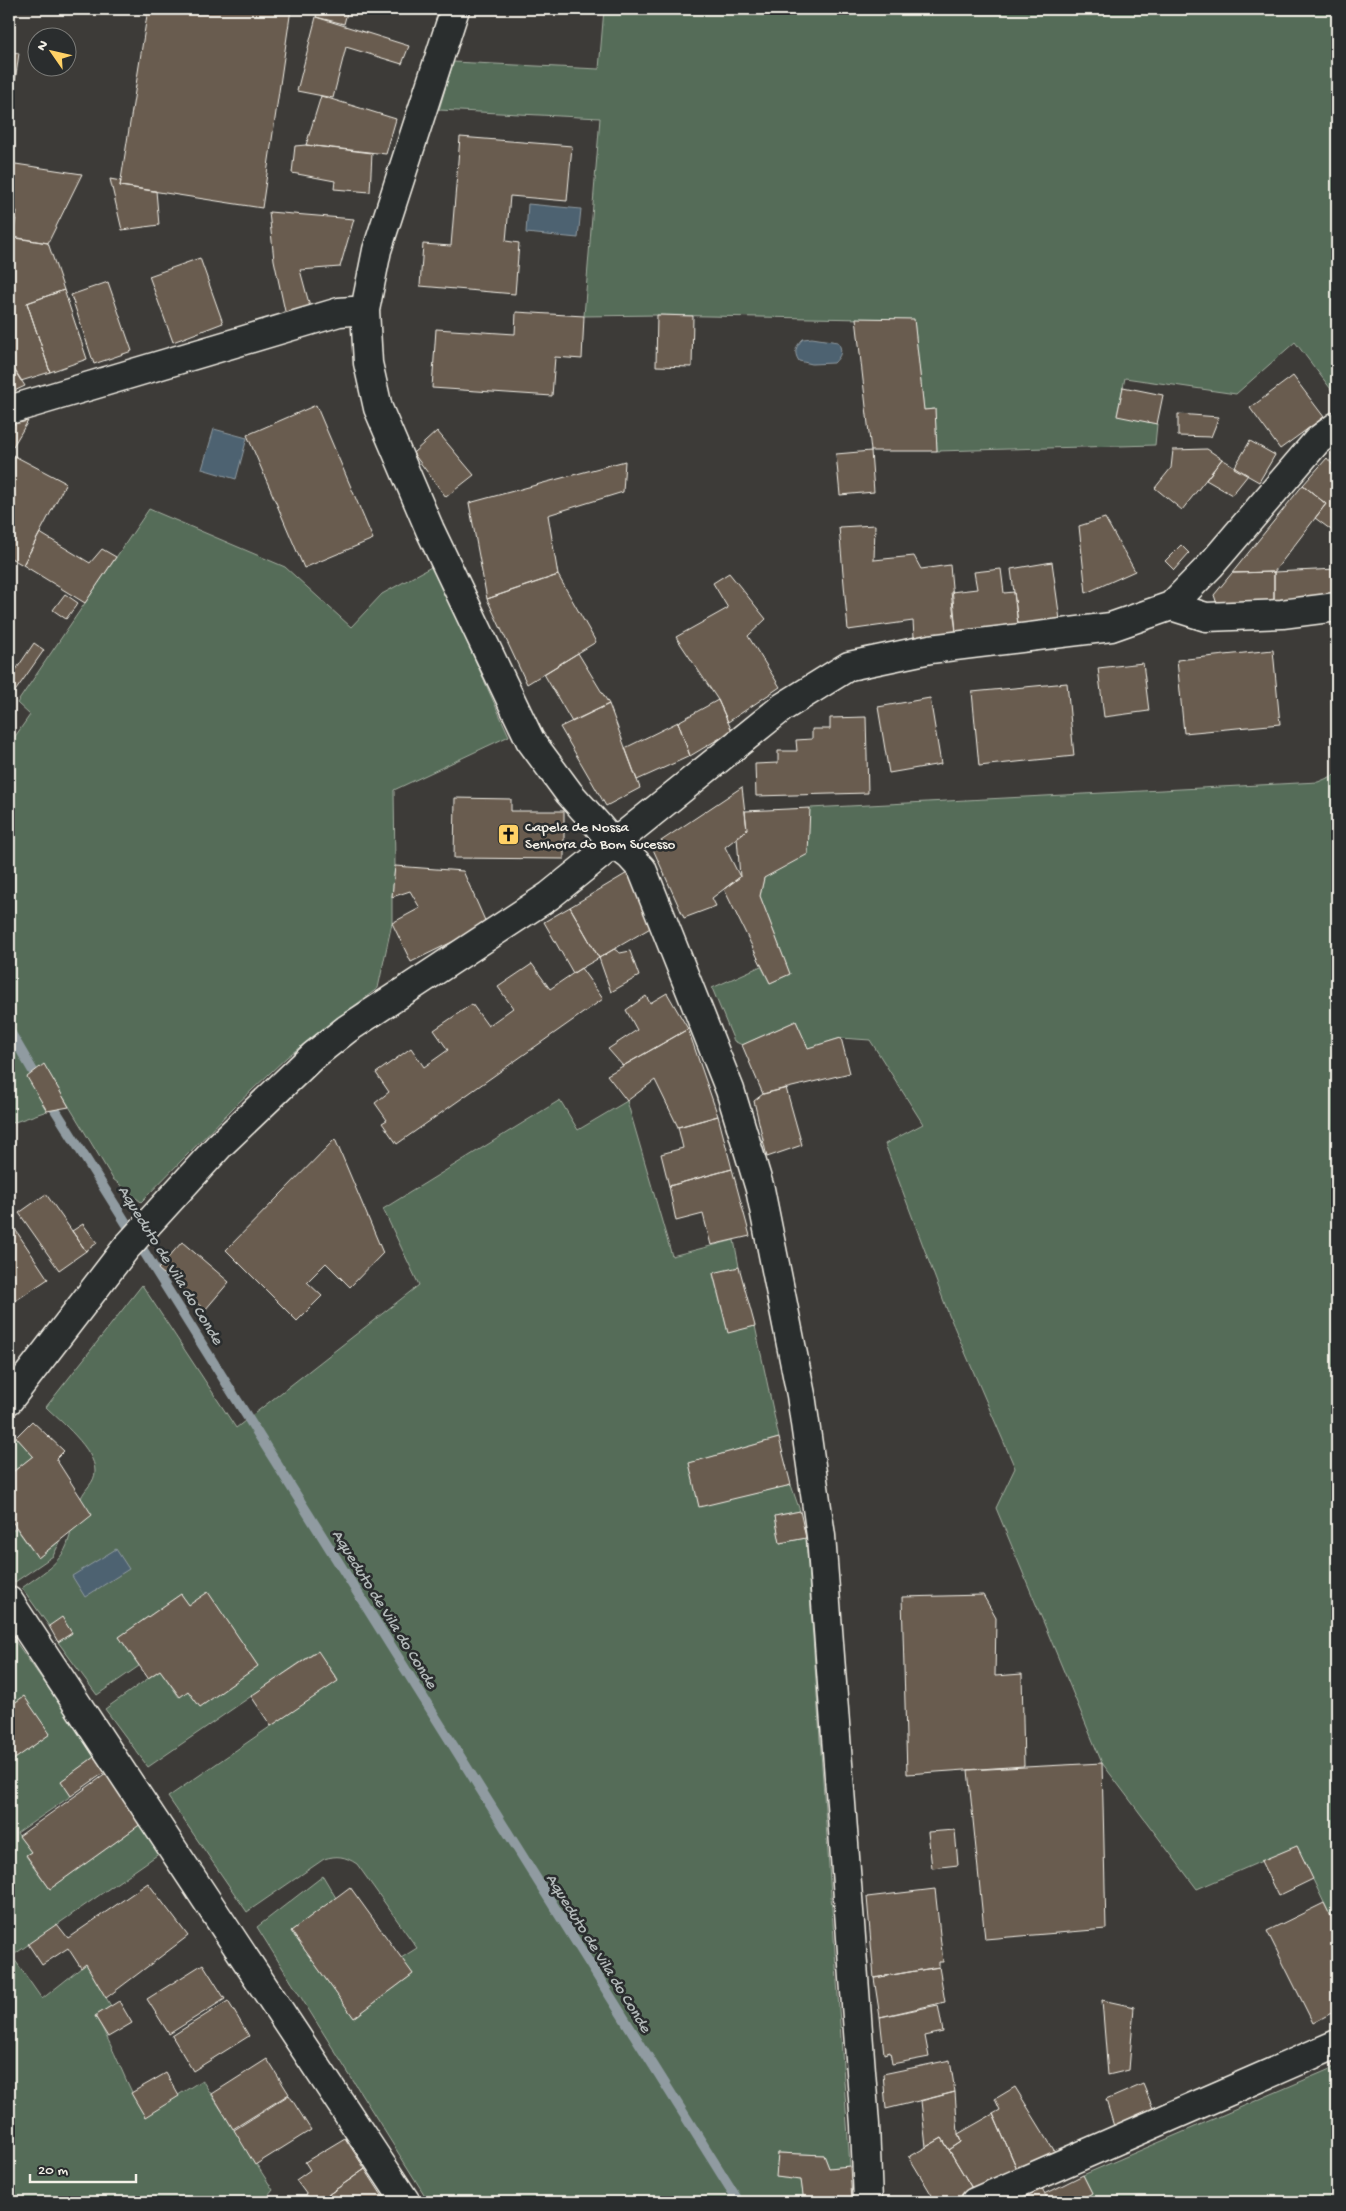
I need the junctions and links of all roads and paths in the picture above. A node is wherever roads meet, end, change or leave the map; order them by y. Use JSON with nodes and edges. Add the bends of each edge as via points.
{"nodes":[{"id":1,"x":455,"y":9,"type":"edge"},
{"id":2,"x":366,"y":310,"type":"junction"},
{"id":3,"x":9,"y":410,"type":"edge"},
{"id":4,"x":1337,"y":426,"type":"edge"},
{"id":5,"x":1171,"y":606,"type":"junction"},
{"id":6,"x":1337,"y":607,"type":"edge"},
{"id":7,"x":613,"y":843,"type":"junction"},
{"id":8,"x":9,"y":1400,"type":"edge"},
{"id":9,"x":9,"y":1601,"type":"edge"},
{"id":10,"x":1337,"y":2044,"type":"edge"},
{"id":11,"x":406,"y":2202,"type":"edge"},
{"id":12,"x":868,"y":2202,"type":"edge"},
{"id":13,"x":975,"y":2202,"type":"edge"}],
"edges":[{"from":1,"to":2,"type":"street","via":[[377,250]]},
{"from":2,"to":3,"type":"street","via":[[339,312]]},
{"from":2,"to":7,"type":"street","via":[[368,363],[378,408],[430,530],[530,740],[569,793]]},
{"from":4,"to":5,"type":"street","via":[[1318,441],[1211,565]]},
{"from":5,"to":6,"type":"street","via":[[1206,617],[1282,614]]},
{"from":5,"to":7,"type":"street","via":[[1111,627],[930,650],[849,666],[783,707]]},
{"from":7,"to":8,"type":"street","via":[[549,896],[347,1029],[312,1056],[220,1145],[132,1241]]},
{"from":7,"to":12,"type":"street","via":[[642,869],[730,1090],[760,1188],[801,1395],[821,1536],[831,1647]]},
{"from":9,"to":11,"type":"street"},
{"from":10,"to":13,"type":"street"}]}
